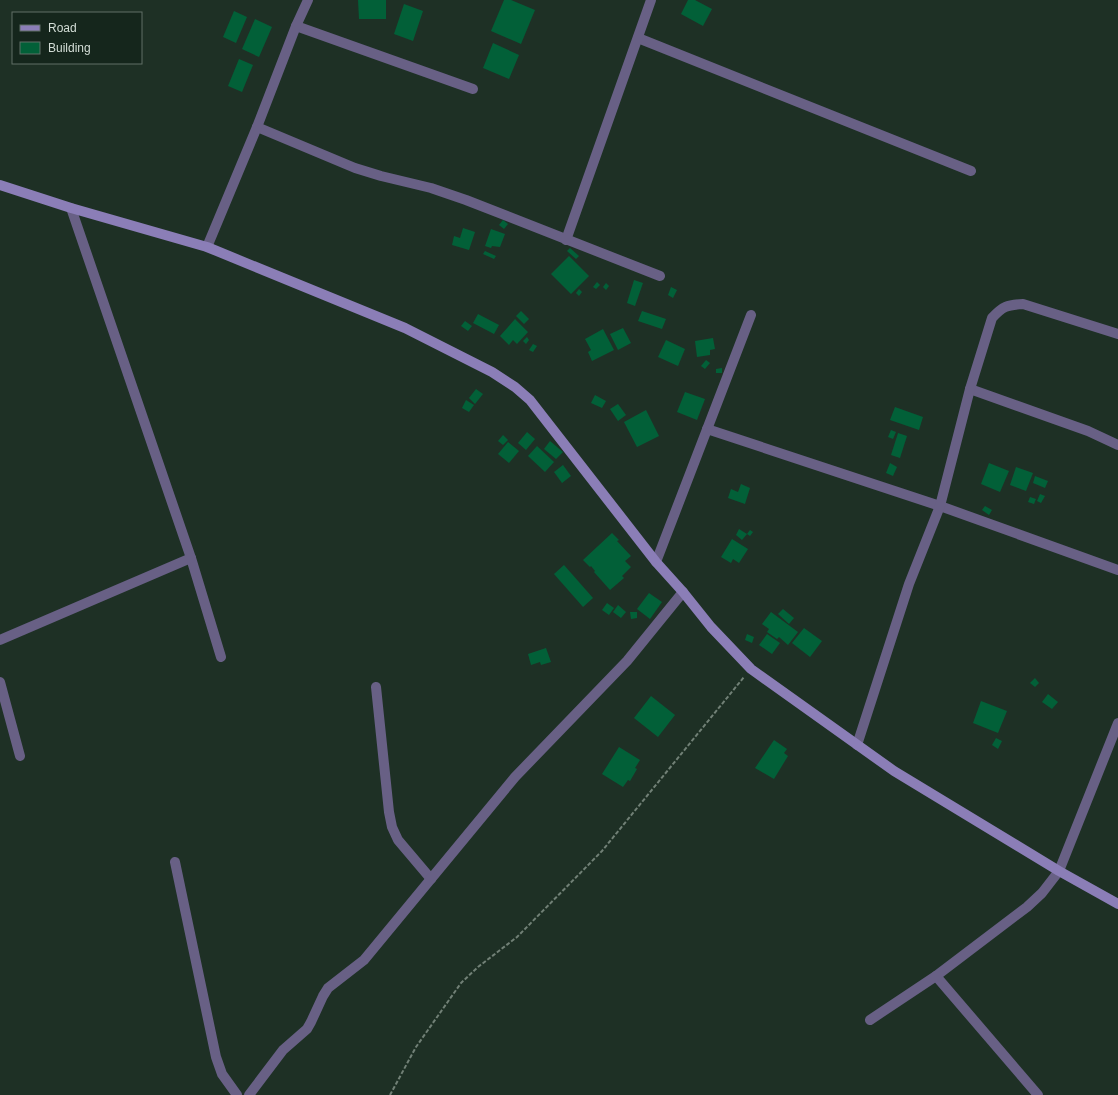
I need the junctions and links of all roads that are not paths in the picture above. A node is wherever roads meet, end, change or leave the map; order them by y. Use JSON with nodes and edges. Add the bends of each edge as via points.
{"nodes":[{"id":1,"x":308,"y":0,"type":"edge"},
{"id":2,"x":651,"y":0,"type":"edge"},
{"id":3,"x":296,"y":26,"type":"junction"},
{"id":4,"x":638,"y":38,"type":"junction"},
{"id":5,"x":473,"y":89,"type":"dead end"},
{"id":6,"x":257,"y":127,"type":"junction"},
{"id":7,"x":971,"y":171,"type":"dead end"},
{"id":8,"x":0,"y":185,"type":"edge"},
{"id":9,"x":71,"y":208,"type":"junction"},
{"id":10,"x":566,"y":240,"type":"junction"},
{"id":11,"x":207,"y":247,"type":"junction"},
{"id":12,"x":660,"y":276,"type":"dead end"},
{"id":13,"x":751,"y":314,"type":"dead end"},
{"id":14,"x":1118,"y":334,"type":"edge"},
{"id":15,"x":970,"y":389,"type":"junction"},
{"id":16,"x":707,"y":429,"type":"junction"},
{"id":17,"x":1118,"y":445,"type":"edge"},
{"id":18,"x":940,"y":506,"type":"junction"},
{"id":19,"x":191,"y":558,"type":"junction"},
{"id":20,"x":656,"y":562,"type":"junction"},
{"id":21,"x":1118,"y":570,"type":"edge"},
{"id":22,"x":682,"y":592,"type":"junction"},
{"id":23,"x":0,"y":640,"type":"edge"},
{"id":24,"x":221,"y":657,"type":"dead end"},
{"id":25,"x":0,"y":682,"type":"edge"},
{"id":26,"x":376,"y":687,"type":"dead end"},
{"id":27,"x":1118,"y":723,"type":"edge"},
{"id":28,"x":857,"y":745,"type":"junction"},
{"id":29,"x":20,"y":756,"type":"dead end"},
{"id":30,"x":175,"y":862,"type":"dead end"},
{"id":31,"x":1059,"y":871,"type":"junction"},
{"id":32,"x":431,"y":878,"type":"junction"},
{"id":33,"x":1118,"y":904,"type":"edge"},
{"id":34,"x":936,"y":976,"type":"junction"},
{"id":35,"x":870,"y":1020,"type":"dead end"},
{"id":36,"x":237,"y":1095,"type":"edge"},
{"id":37,"x":249,"y":1095,"type":"edge"},
{"id":38,"x":1038,"y":1095,"type":"edge"}],
"edges":[{"from":1,"to":3,"type":"street"},
{"from":2,"to":4,"type":"street"},
{"from":3,"to":5,"type":"street"},
{"from":3,"to":6,"type":"street"},
{"from":4,"to":7,"type":"street"},
{"from":4,"to":10,"type":"street"},
{"from":6,"to":10,"type":"street","via":[[355,168],[431,188]]},
{"from":6,"to":11,"type":"street"},
{"from":8,"to":9,"type":"main road"},
{"from":9,"to":11,"type":"main road"},
{"from":9,"to":19,"type":"street"},
{"from":10,"to":12,"type":"street"},
{"from":11,"to":20,"type":"main road","via":[[405,328],[492,372],[515,387],[530,400]]},
{"from":13,"to":16,"type":"street"},
{"from":14,"to":15,"type":"street","via":[[1023,304],[1010,304],[1000,309],[992,318]]},
{"from":15,"to":17,"type":"street","via":[[1088,431]]},
{"from":15,"to":18,"type":"street"},
{"from":16,"to":18,"type":"street"},
{"from":16,"to":20,"type":"street"},
{"from":18,"to":21,"type":"street"},
{"from":18,"to":28,"type":"street","via":[[909,584]]},
{"from":19,"to":23,"type":"street"},
{"from":19,"to":24,"type":"street"},
{"from":20,"to":22,"type":"main road"},
{"from":22,"to":28,"type":"main road","via":[[751,669]]},
{"from":22,"to":32,"type":"street","via":[[627,661],[515,777]]},
{"from":25,"to":29,"type":"street"},
{"from":26,"to":32,"type":"street","via":[[392,827],[398,840]]},
{"from":27,"to":31,"type":"street"},
{"from":28,"to":31,"type":"main road","via":[[894,771]]},
{"from":30,"to":36,"type":"street","via":[[216,1057],[222,1074]]},
{"from":31,"to":33,"type":"main road"},
{"from":31,"to":34,"type":"street","via":[[1027,907]]},
{"from":32,"to":37,"type":"street","via":[[364,960],[328,988],[307,1029],[283,1050]]},
{"from":34,"to":35,"type":"street"},
{"from":34,"to":38,"type":"street"}]}
